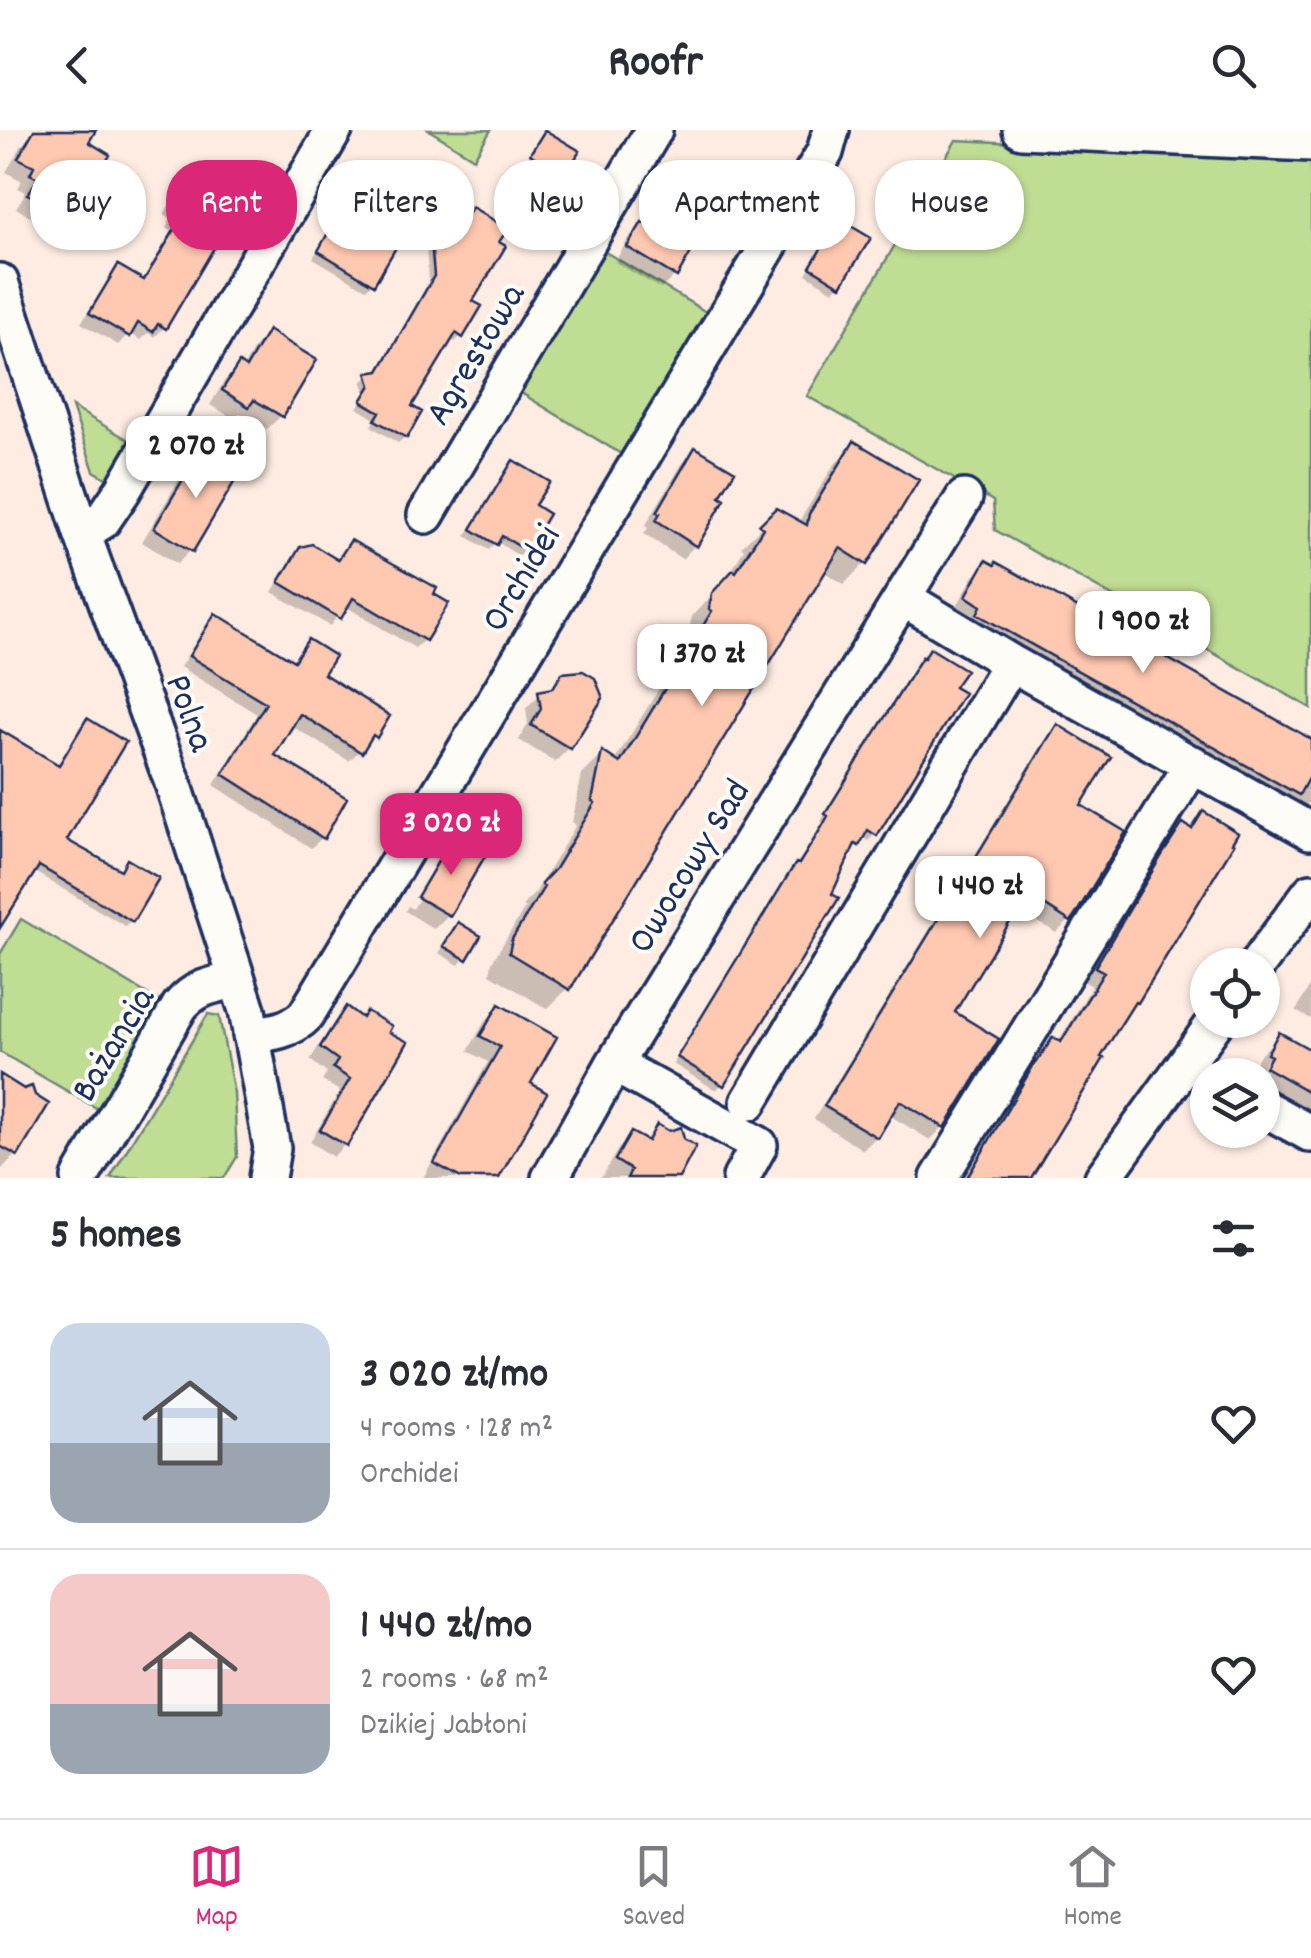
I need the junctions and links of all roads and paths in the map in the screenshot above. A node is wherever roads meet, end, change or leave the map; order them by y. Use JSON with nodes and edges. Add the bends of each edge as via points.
{"nodes":[{"id":1,"x":334,"y":130,"type":"edge"},
{"id":2,"x":654,"y":130,"type":"edge"},
{"id":3,"x":831,"y":130,"type":"edge"},
{"id":4,"x":1021,"y":130,"type":"edge"},
{"id":5,"x":1311,"y":143,"type":"edge"},
{"id":6,"x":0,"y":282,"type":"edge"},
{"id":7,"x":964,"y":498,"type":"dead end"},
{"id":8,"x":426,"y":515,"type":"dead end"},
{"id":9,"x":82,"y":533,"type":"junction"},
{"id":10,"x":903,"y":598,"type":"junction"},
{"id":11,"x":1011,"y":663,"type":"junction"},
{"id":12,"x":1192,"y":764,"type":"junction"},
{"id":13,"x":1310,"y":831,"type":"edge"},
{"id":14,"x":1311,"y":892,"type":"edge"},
{"id":15,"x":1270,"y":948,"type":"edge"},
{"id":16,"x":237,"y":980,"type":"junction"},
{"id":17,"x":251,"y":1036,"type":"junction"},
{"id":18,"x":614,"y":1064,"type":"junction"},
{"id":19,"x":1190,"y":1077,"type":"edge"},
{"id":20,"x":749,"y":1102,"type":"dead end"},
{"id":21,"x":1280,"y":1117,"type":"edge"},
{"id":22,"x":1311,"y":1134,"type":"edge"},
{"id":23,"x":80,"y":1178,"type":"edge"},
{"id":24,"x":267,"y":1178,"type":"edge"},
{"id":25,"x":550,"y":1178,"type":"edge"},
{"id":26,"x":740,"y":1178,"type":"edge"},
{"id":27,"x":938,"y":1178,"type":"edge"},
{"id":28,"x":1103,"y":1178,"type":"edge"}],
"edges":[{"from":1,"to":9,"type":"street","via":[[124,490],[102,522]]},
{"from":2,"to":8,"type":"street","name":"Agrestowa"},
{"from":3,"to":17,"type":"street","name":"Orchidei","via":[[825,152],[306,1015]]},
{"from":4,"to":5,"type":"street"},
{"from":6,"to":9,"type":"street","name":"Polna"},
{"from":7,"to":10,"type":"street","name":"Owocowy Sad"},
{"from":9,"to":16,"type":"street","name":"Polna"},
{"from":10,"to":11,"type":"street"},
{"from":10,"to":18,"type":"street","name":"Owocowy Sad"},
{"from":11,"to":12,"type":"street"},
{"from":11,"to":20,"type":"street"},
{"from":12,"to":13,"type":"street"},
{"from":12,"to":27,"type":"street"},
{"from":14,"to":15,"type":"street"},
{"from":16,"to":17,"type":"street","name":"Polna"},
{"from":16,"to":23,"type":"street","name":"Bażancia","via":[[196,990],[180,1006]]},
{"from":17,"to":24,"type":"street","name":"Polna","via":[[272,1148]]},
{"from":18,"to":25,"type":"street","name":"Owocowy Sad"},
{"from":18,"to":26,"type":"street","via":[[759,1145]]},
{"from":19,"to":28,"type":"street"},
{"from":21,"to":22,"type":"street"}]}
